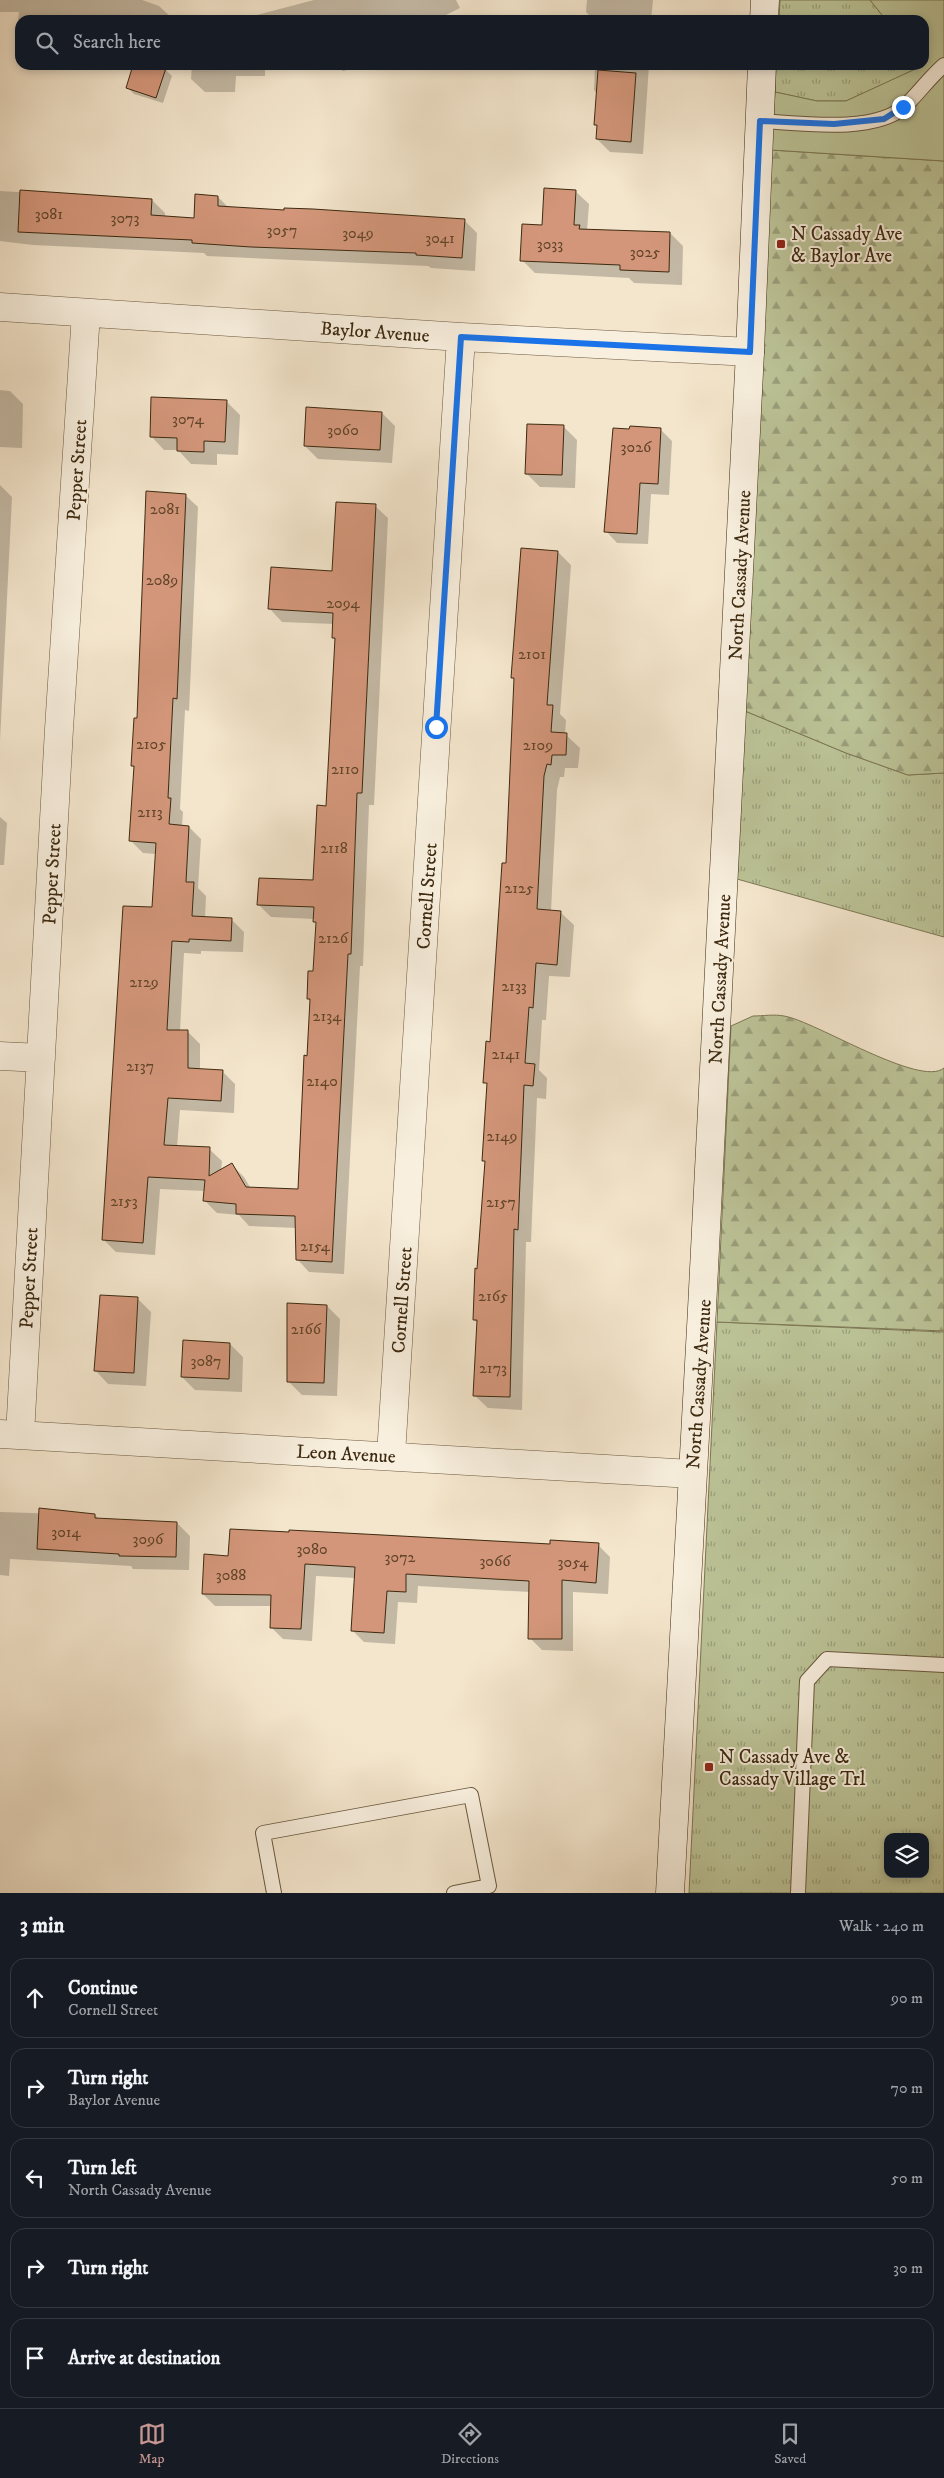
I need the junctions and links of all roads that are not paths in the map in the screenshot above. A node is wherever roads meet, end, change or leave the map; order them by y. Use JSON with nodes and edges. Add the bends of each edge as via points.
{"nodes":[{"id":1,"x":765,"y":0,"type":"edge"},
{"id":2,"x":764,"y":15,"type":"edge"},
{"id":3,"x":944,"y":65,"type":"edge"},
{"id":4,"x":762,"y":70,"type":"edge"},
{"id":5,"x":760,"y":121,"type":"junction"},
{"id":6,"x":0,"y":308,"type":"edge"},
{"id":7,"x":86,"y":313,"type":"junction"},
{"id":8,"x":461,"y":337,"type":"junction"},
{"id":9,"x":750,"y":352,"type":"junction"},
{"id":10,"x":0,"y":1056,"type":"edge"},
{"id":11,"x":40,"y":1058,"type":"junction"},
{"id":12,"x":10,"y":1435,"type":"edge"},
{"id":13,"x":391,"y":1455,"type":"junction"},
{"id":14,"x":692,"y":1474,"type":"junction"},
{"id":15,"x":944,"y":1665,"type":"edge"},
{"id":16,"x":274,"y":1893,"type":"edge"},
{"id":17,"x":454,"y":1893,"type":"edge"},
{"id":18,"x":670,"y":1893,"type":"edge"},
{"id":19,"x":798,"y":1893,"type":"edge"}],
"edges":[{"from":1,"to":2,"type":"street"},
{"from":3,"to":5,"type":"lane","via":[[903,107],[884,119],[834,124]]},
{"from":4,"to":5,"type":"street","name":"North Cassady Avenue"},
{"from":5,"to":9,"type":"street","name":"North Cassady Avenue"},
{"from":6,"to":7,"type":"street","name":"Baylor Avenue"},
{"from":7,"to":8,"type":"street","name":"Baylor Avenue"},
{"from":7,"to":11,"type":"street","name":"Pepper Street"},
{"from":8,"to":9,"type":"street","name":"Baylor Avenue"},
{"from":8,"to":13,"type":"street","name":"Cornell Street"},
{"from":9,"to":14,"type":"street","name":"North Cassady Avenue"},
{"from":10,"to":11,"type":"street"},
{"from":11,"to":12,"type":"street","name":"Pepper Street"},
{"from":12,"to":13,"type":"street","name":"Leon Avenue"},
{"from":13,"to":14,"type":"street","name":"Leon Avenue"},
{"from":14,"to":18,"type":"street","name":"North Cassady Avenue"},
{"from":15,"to":19,"type":"lane","via":[[828,1659],[808,1681]]},
{"from":16,"to":17,"type":"lane","via":[[263,1833],[471,1795],[489,1886]]}]}
